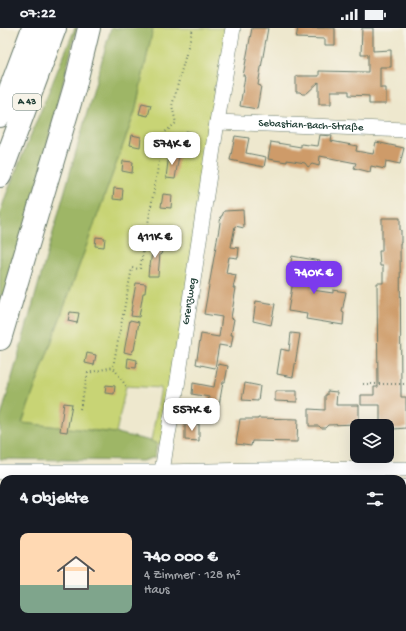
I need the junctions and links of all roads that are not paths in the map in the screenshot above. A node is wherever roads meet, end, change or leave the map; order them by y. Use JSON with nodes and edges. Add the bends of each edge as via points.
{"nodes":[{"id":1,"x":33,"y":28,"type":"edge"},
{"id":2,"x":55,"y":28,"type":"edge"},
{"id":3,"x":89,"y":28,"type":"edge"},
{"id":4,"x":233,"y":28,"type":"edge"},
{"id":5,"x":0,"y":116,"type":"edge"},
{"id":6,"x":217,"y":122,"type":"junction"},
{"id":7,"x":406,"y":130,"type":"edge"},
{"id":8,"x":0,"y":176,"type":"edge"},
{"id":9,"x":0,"y":340,"type":"edge"},
{"id":10,"x":406,"y":469,"type":"edge"},
{"id":11,"x":0,"y":472,"type":"edge"},
{"id":12,"x":313,"y":474,"type":"edge"},
{"id":13,"x":121,"y":475,"type":"edge"},
{"id":14,"x":161,"y":475,"type":"edge"},
{"id":15,"x":173,"y":475,"type":"edge"}],
"edges":[{"from":1,"to":5,"type":"highway","number":"A 43"},
{"from":2,"to":8,"type":"highway","number":"A 43"},
{"from":3,"to":9,"type":"highway","via":[[75,86]]},
{"from":4,"to":6,"type":"street","name":"Grenzweg"},
{"from":6,"to":7,"type":"street","name":"Sebastian-Bach-Straße"},
{"from":6,"to":14,"type":"street","name":"Grenzweg"},
{"from":10,"to":12,"type":"street"},
{"from":11,"to":13,"type":"street"},
{"from":12,"to":15,"type":"street","via":[[235,470]]}]}
